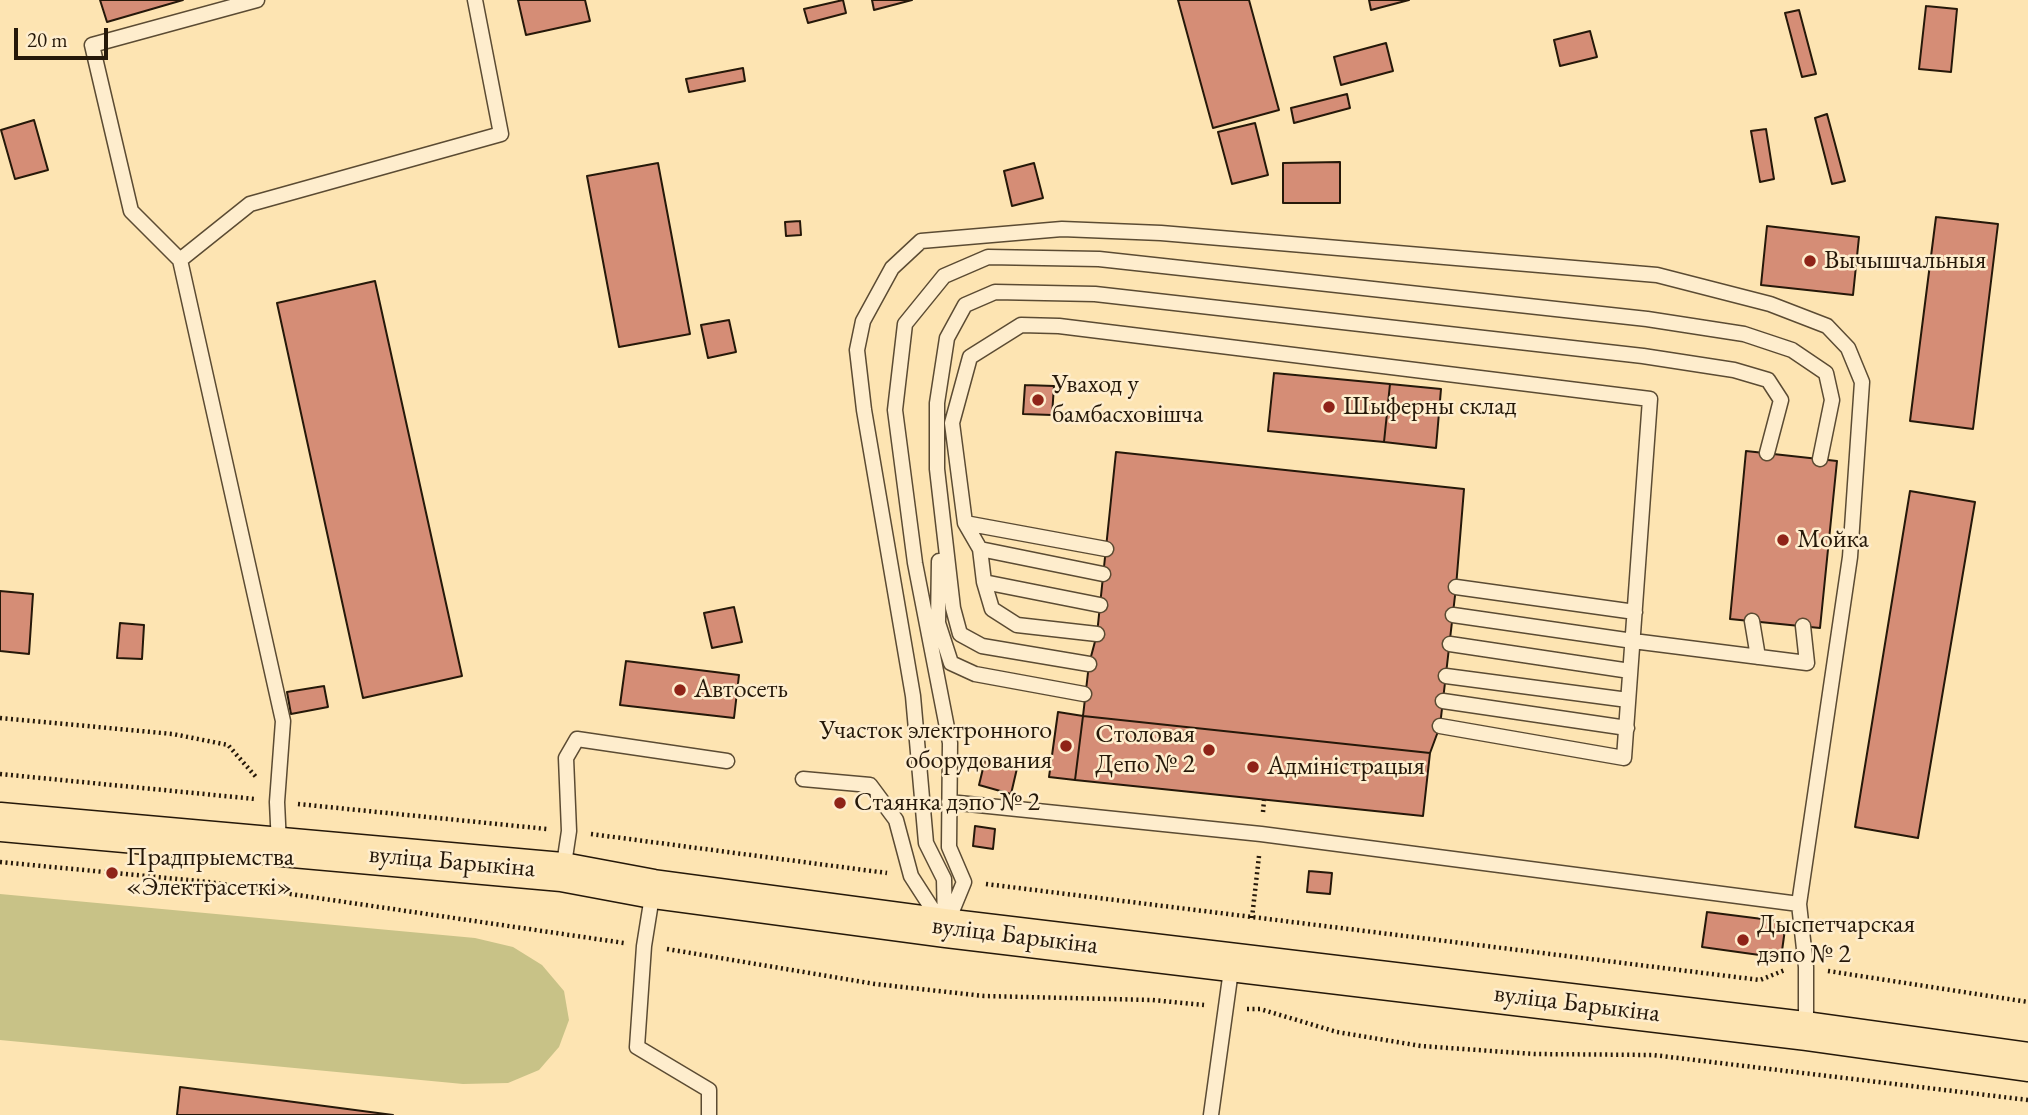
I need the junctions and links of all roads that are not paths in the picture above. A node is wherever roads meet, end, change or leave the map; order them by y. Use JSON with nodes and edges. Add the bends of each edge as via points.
{"nodes":[{"id":1,"x":257,"y":0,"type":"edge"},
{"id":2,"x":475,"y":0,"type":"edge"},
{"id":3,"x":180,"y":260,"type":"junction"},
{"id":4,"x":1767,"y":453,"type":"dead end"},
{"id":5,"x":1819,"y":459,"type":"dead end"},
{"id":6,"x":940,"y":504,"type":"junction"},
{"id":7,"x":965,"y":523,"type":"junction"},
{"id":8,"x":1106,"y":548,"type":"dead end"},
{"id":9,"x":980,"y":549,"type":"junction"},
{"id":10,"x":1103,"y":574,"type":"dead end"},
{"id":11,"x":984,"y":582,"type":"junction"},
{"id":12,"x":1456,"y":587,"type":"dead end"},
{"id":13,"x":1100,"y":605,"type":"dead end"},
{"id":14,"x":1635,"y":612,"type":"junction"},
{"id":15,"x":1453,"y":615,"type":"dead end"},
{"id":16,"x":1752,"y":621,"type":"dead end"},
{"id":17,"x":1803,"y":626,"type":"dead end"},
{"id":18,"x":1097,"y":634,"type":"dead end"},
{"id":19,"x":1633,"y":641,"type":"junction"},
{"id":20,"x":1450,"y":644,"type":"dead end"},
{"id":21,"x":1758,"y":657,"type":"junction"},
{"id":22,"x":1089,"y":664,"type":"dead end"},
{"id":23,"x":1630,"y":671,"type":"junction"},
{"id":24,"x":1446,"y":676,"type":"dead end"},
{"id":25,"x":1084,"y":695,"type":"dead end"},
{"id":26,"x":1628,"y":700,"type":"junction"},
{"id":27,"x":1443,"y":701,"type":"dead end"},
{"id":28,"x":1440,"y":726,"type":"dead end"},
{"id":29,"x":1627,"y":728,"type":"junction"},
{"id":30,"x":727,"y":761,"type":"dead end"},
{"id":31,"x":803,"y":779,"type":"dead end"},
{"id":32,"x":949,"y":802,"type":"junction"},
{"id":33,"x":0,"y":822,"type":"edge"},
{"id":34,"x":279,"y":846,"type":"junction"},
{"id":35,"x":562,"y":872,"type":"junction"},
{"id":36,"x":653,"y":889,"type":"junction"},
{"id":37,"x":1799,"y":904,"type":"junction"},
{"id":38,"x":945,"y":928,"type":"junction"},
{"id":39,"x":1232,"y":962,"type":"junction"},
{"id":40,"x":1806,"y":1031,"type":"junction"},
{"id":41,"x":2028,"y":1062,"type":"edge"},
{"id":42,"x":709,"y":1115,"type":"edge"},
{"id":43,"x":1211,"y":1115,"type":"edge"}],
"edges":[{"from":1,"to":3,"type":"lane","via":[[92,45],[131,211]]},
{"from":2,"to":3,"type":"lane","via":[[501,134],[250,204]]},
{"from":3,"to":34,"type":"lane","via":[[283,721]]},
{"from":4,"to":6,"type":"lane","via":[[1781,400],[1768,380],[1734,370],[1095,294],[995,292],[965,305],[947,338],[937,403]]},
{"from":5,"to":32,"type":"lane","via":[[1832,400],[1826,373],[1792,350],[1744,334],[1647,319],[1099,259],[988,257],[944,276],[905,324],[895,410],[915,563],[950,743]]},
{"from":6,"to":22,"type":"lane","via":[[953,608],[961,634],[982,646]]},
{"from":6,"to":25,"type":"lane","via":[[939,623],[951,663],[975,674]]},
{"from":7,"to":8,"type":"lane"},
{"from":7,"to":9,"type":"lane"},
{"from":7,"to":14,"type":"lane","via":[[952,423],[970,357],[1021,325],[1650,399]]},
{"from":9,"to":10,"type":"lane"},
{"from":9,"to":11,"type":"lane"},
{"from":11,"to":13,"type":"lane"},
{"from":11,"to":18,"type":"lane","via":[[992,609],[1017,625]]},
{"from":12,"to":14,"type":"lane"},
{"from":14,"to":19,"type":"lane"},
{"from":15,"to":19,"type":"lane"},
{"from":16,"to":21,"type":"lane"},
{"from":17,"to":21,"type":"lane","via":[[1807,663]]},
{"from":19,"to":21,"type":"lane"},
{"from":19,"to":23,"type":"lane"},
{"from":20,"to":23,"type":"lane"},
{"from":23,"to":26,"type":"lane"},
{"from":24,"to":26,"type":"lane"},
{"from":26,"to":29,"type":"lane"},
{"from":27,"to":29,"type":"lane"},
{"from":28,"to":29,"type":"lane","via":[[1624,758]]},
{"from":30,"to":35,"type":"lane","via":[[577,738],[566,758],[569,831]]},
{"from":31,"to":38,"type":"lane","via":[[870,785],[896,820],[911,876]]},
{"from":32,"to":37,"type":"lane","via":[[1261,834]]},
{"from":32,"to":38,"type":"lane","via":[[949,847],[964,882]]},
{"from":33,"to":34,"type":"main road","name":"вуліца Барыкіна"},
{"from":34,"to":35,"type":"main road","name":"вуліца Барыкіна"},
{"from":35,"to":36,"type":"main road","name":"вуліца Барыкіна"},
{"from":36,"to":38,"type":"main road","name":"вуліца Барыкіна"},
{"from":36,"to":42,"type":"lane","via":[[637,1047],[709,1090]]},
{"from":37,"to":38,"type":"lane","via":[[1850,556],[1862,382],[1848,348],[1826,326],[1770,303],[1657,275],[1175,234],[1062,229],[922,241],[892,268],[863,321],[857,351],[913,696],[926,843],[944,879]]},
{"from":37,"to":40,"type":"lane","via":[[1806,967]]},
{"from":38,"to":39,"type":"main road","name":"вуліца Барыкіна"},
{"from":39,"to":40,"type":"main road","name":"вуліца Барыкіна"},
{"from":39,"to":43,"type":"lane"},
{"from":40,"to":41,"type":"main road","name":"вуліца Барыкіна"}]}
